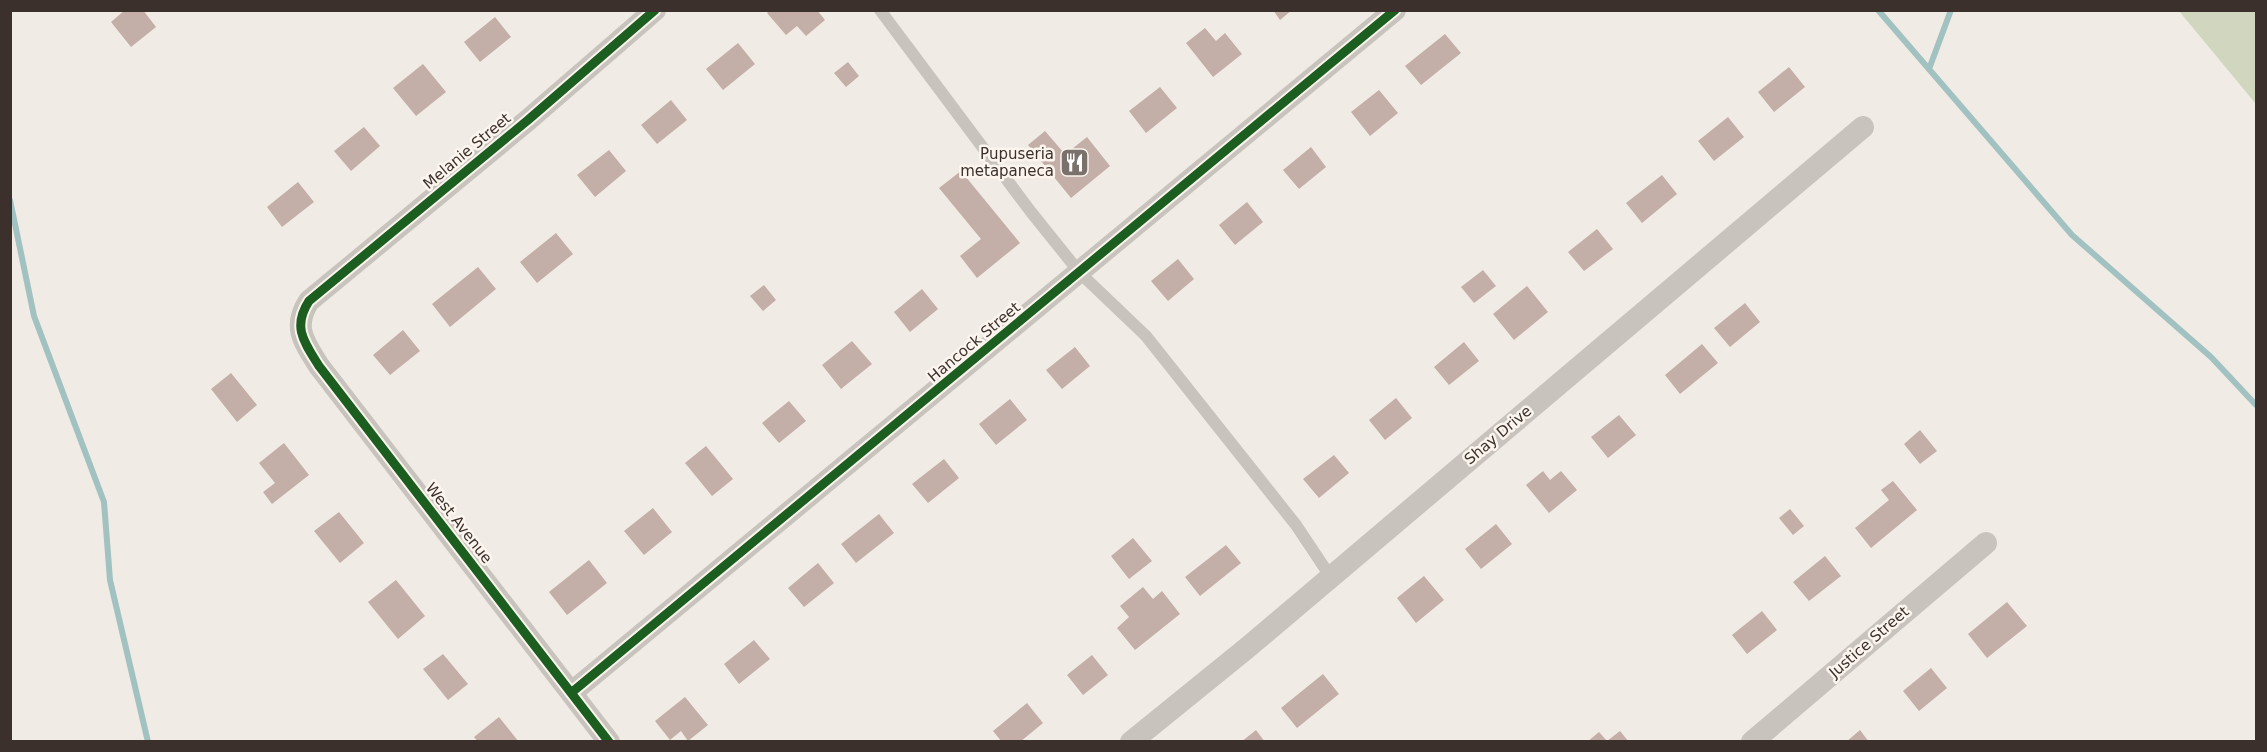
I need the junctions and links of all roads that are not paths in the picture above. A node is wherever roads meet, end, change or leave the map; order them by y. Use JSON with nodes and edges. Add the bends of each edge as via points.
{"nodes":[{"id":1,"x":655,"y":10,"type":"edge"},
{"id":2,"x":880,"y":10,"type":"edge"},
{"id":3,"x":1395,"y":10,"type":"edge"},
{"id":4,"x":1863,"y":127,"type":"dead end"},
{"id":5,"x":1080,"y":273,"type":"junction"},
{"id":6,"x":300,"y":315,"type":"joint"},
{"id":7,"x":1986,"y":543,"type":"dead end"},
{"id":8,"x":1330,"y":576,"type":"junction"},
{"id":9,"x":570,"y":693,"type":"junction"},
{"id":10,"x":609,"y":741,"type":"edge"},
{"id":11,"x":1131,"y":741,"type":"edge"},
{"id":12,"x":1752,"y":741,"type":"edge"}],
"edges":[{"from":1,"to":6,"type":"street","name":"Melanie Street","via":[[309,301]]},
{"from":2,"to":5,"type":"lane"},
{"from":3,"to":5,"type":"street","name":"Hancock Street"},
{"from":4,"to":8,"type":"street","name":"Shay Drive"},
{"from":5,"to":8,"type":"lane","via":[[1146,336],[1296,525]]},
{"from":5,"to":9,"type":"street","name":"Hancock Street"},
{"from":6,"to":9,"type":"street","name":"West Avenue","via":[[301,333],[319,366]]},
{"from":7,"to":12,"type":"street","name":"Justice Street"},
{"from":8,"to":11,"type":"street","name":"Shay Drive"},
{"from":9,"to":10,"type":"street","name":"West Avenue"}]}
